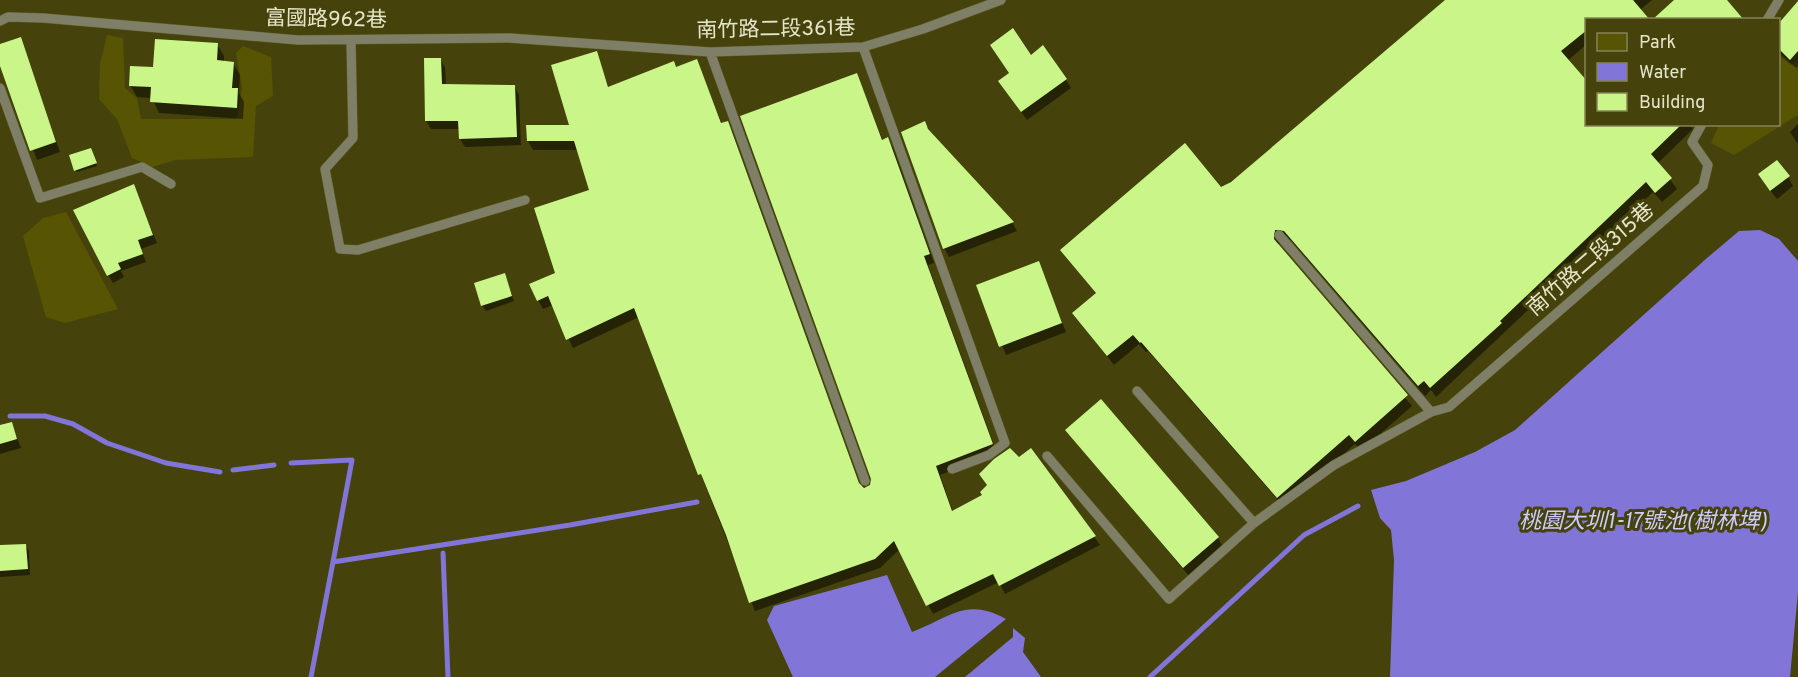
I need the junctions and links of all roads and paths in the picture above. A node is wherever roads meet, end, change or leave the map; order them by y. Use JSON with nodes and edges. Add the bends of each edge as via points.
{"nodes":[{"id":1,"x":1001,"y":0,"type":"edge"},
{"id":2,"x":1779,"y":0,"type":"edge"},
{"id":3,"x":1768,"y":18,"type":"edge"},
{"id":4,"x":0,"y":21,"type":"edge"},
{"id":5,"x":351,"y":40,"type":"junction"},
{"id":6,"x":544,"y":41,"type":"joint"},
{"id":7,"x":863,"y":46,"type":"junction"},
{"id":8,"x":710,"y":52,"type":"junction"},
{"id":9,"x":0,"y":88,"type":"edge"},
{"id":10,"x":1701,"y":126,"type":"edge"},
{"id":11,"x":171,"y":184,"type":"dead end"},
{"id":12,"x":525,"y":200,"type":"dead end"},
{"id":13,"x":1279,"y":235,"type":"dead end"},
{"id":14,"x":1137,"y":391,"type":"dead end"},
{"id":15,"x":1431,"y":412,"type":"junction"},
{"id":16,"x":1047,"y":456,"type":"dead end"},
{"id":17,"x":952,"y":469,"type":"dead end"},
{"id":18,"x":865,"y":481,"type":"dead end"},
{"id":19,"x":1254,"y":523,"type":"junction"}],
"edges":[{"from":1,"to":7,"type":"lane","name":"南竹路二段361巷"},
{"from":2,"to":3,"type":"lane"},
{"from":4,"to":5,"type":"lane","name":"富國路962巷","via":[[9,16],[298,40]]},
{"from":5,"to":6,"type":"lane","name":"富國路962巷"},
{"from":5,"to":12,"type":"lane","via":[[353,138],[325,169],[339,249],[358,250]]},
{"from":6,"to":8,"type":"lane","name":"南竹路二段361巷"},
{"from":7,"to":8,"type":"lane","name":"南竹路二段361巷"},
{"from":7,"to":17,"type":"lane","via":[[1005,443],[989,455]]},
{"from":8,"to":18,"type":"lane"},
{"from":9,"to":11,"type":"lane","via":[[40,198],[142,167]]},
{"from":10,"to":15,"type":"lane","name":"南竹路二段315巷","via":[[1692,142],[1708,165],[1703,186],[1449,407]]},
{"from":13,"to":15,"type":"lane"},
{"from":14,"to":19,"type":"lane"},
{"from":15,"to":19,"type":"lane","via":[[1334,465]]},
{"from":16,"to":19,"type":"lane","via":[[1169,599]]}]}
